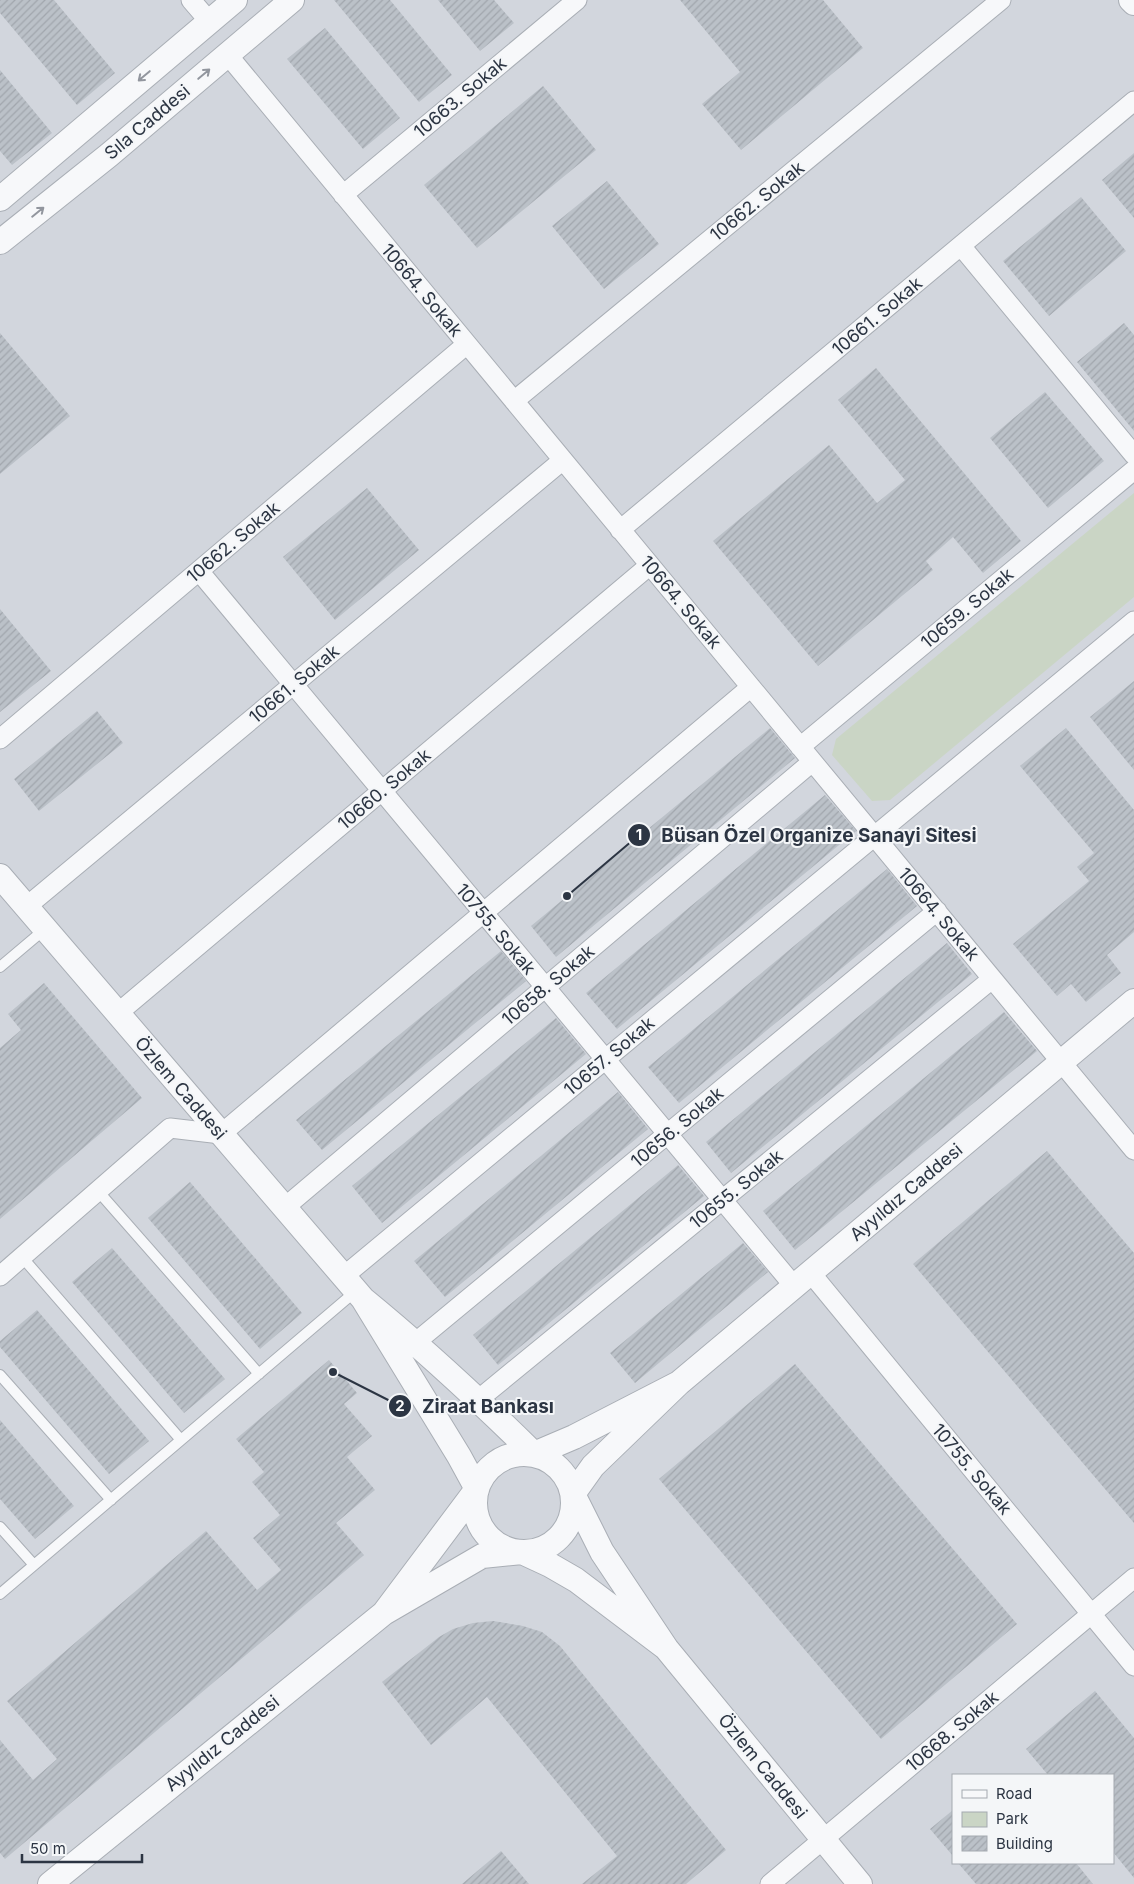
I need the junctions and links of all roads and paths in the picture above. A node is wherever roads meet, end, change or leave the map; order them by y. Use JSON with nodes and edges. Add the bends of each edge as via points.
{"nodes":[{"id":1,"x":191,"y":0,"type":"edge"},
{"id":2,"x":235,"y":0,"type":"edge"},
{"id":3,"x":292,"y":0,"type":"edge"},
{"id":4,"x":577,"y":0,"type":"edge"},
{"id":5,"x":1001,"y":0,"type":"edge"},
{"id":6,"x":1132,"y":0,"type":"edge"},
{"id":7,"x":1134,"y":3,"type":"edge"},
{"id":8,"x":209,"y":21,"type":"junction"},
{"id":9,"x":227,"y":54,"type":"junction"},
{"id":10,"x":1134,"y":102,"type":"edge"},
{"id":11,"x":343,"y":195,"type":"junction"},
{"id":12,"x":0,"y":198,"type":"edge"},
{"id":13,"x":0,"y":242,"type":"edge"},
{"id":14,"x":961,"y":246,"type":"junction"},
{"id":15,"x":467,"y":344,"type":"junction"},
{"id":16,"x":514,"y":401,"type":"junction"},
{"id":17,"x":1134,"y":455,"type":"edge"},
{"id":18,"x":562,"y":460,"type":"junction"},
{"id":19,"x":1134,"y":470,"type":"edge"},
{"id":20,"x":620,"y":530,"type":"junction"},
{"id":21,"x":650,"y":565,"type":"junction"},
{"id":22,"x":199,"y":571,"type":"junction"},
{"id":23,"x":1134,"y":621,"type":"edge"},
{"id":24,"x":293,"y":684,"type":"junction"},
{"id":25,"x":751,"y":687,"type":"junction"},
{"id":26,"x":0,"y":739,"type":"edge"},
{"id":27,"x":800,"y":747,"type":"junction"},
{"id":28,"x":812,"y":762,"type":"junction"},
{"id":29,"x":382,"y":791,"type":"junction"},
{"id":30,"x":874,"y":836,"type":"junction"},
{"id":31,"x":0,"y":876,"type":"edge"},
{"id":32,"x":26,"y":907,"type":"junction"},
{"id":33,"x":936,"y":911,"type":"junction"},
{"id":34,"x":483,"y":913,"type":"junction"},
{"id":35,"x":45,"y":929,"type":"junction"},
{"id":36,"x":0,"y":967,"type":"edge"},
{"id":37,"x":992,"y":979,"type":"junction"},
{"id":38,"x":545,"y":987,"type":"junction"},
{"id":39,"x":1134,"y":1000,"type":"edge"},
{"id":40,"x":118,"y":1013,"type":"junction"},
{"id":41,"x":605,"y":1059,"type":"junction"},
{"id":42,"x":1061,"y":1062,"type":"junction"},
{"id":43,"x":221,"y":1134,"type":"junction"},
{"id":44,"x":668,"y":1134,"type":"junction"},
{"id":45,"x":1134,"y":1150,"type":"edge"},
{"id":46,"x":98,"y":1191,"type":"junction"},
{"id":47,"x":722,"y":1200,"type":"junction"},
{"id":48,"x":284,"y":1208,"type":"junction"},
{"id":49,"x":22,"y":1257,"type":"junction"},
{"id":50,"x":0,"y":1276,"type":"edge"},
{"id":51,"x":802,"y":1279,"type":"junction"},
{"id":52,"x":354,"y":1289,"type":"junction"},
{"id":53,"x":416,"y":1342,"type":"junction"},
{"id":54,"x":259,"y":1374,"type":"junction"},
{"id":55,"x":0,"y":1375,"type":"edge"},
{"id":56,"x":679,"y":1383,"type":"junction"},
{"id":57,"x":479,"y":1399,"type":"junction"},
{"id":58,"x":181,"y":1440,"type":"junction"},
{"id":59,"x":534,"y":1454,"type":"junction"},
{"id":60,"x":477,"y":1489,"type":"junction"},
{"id":61,"x":573,"y":1494,"type":"junction"},
{"id":62,"x":111,"y":1500,"type":"junction"},
{"id":63,"x":0,"y":1527,"type":"edge"},
{"id":64,"x":522,"y":1552,"type":"junction"},
{"id":65,"x":34,"y":1565,"type":"junction"},
{"id":66,"x":1134,"y":1578,"type":"edge"},
{"id":67,"x":0,"y":1594,"type":"edge"},
{"id":68,"x":384,"y":1612,"type":"junction"},
{"id":69,"x":1092,"y":1613,"type":"junction"},
{"id":70,"x":666,"y":1648,"type":"junction"},
{"id":71,"x":1134,"y":1666,"type":"edge"},
{"id":72,"x":823,"y":1839,"type":"junction"},
{"id":73,"x":51,"y":1881,"type":"edge"},
{"id":74,"x":770,"y":1884,"type":"edge"},
{"id":75,"x":860,"y":1884,"type":"edge"}],
"edges":[{"from":1,"to":8,"type":"street"},
{"from":2,"to":8,"type":"street"},
{"from":3,"to":9,"type":"street","name":"Sıla Caddesi"},
{"from":4,"to":11,"type":"street","name":"10663. Sokak"},
{"from":5,"to":16,"type":"street","name":"10662. Sokak"},
{"from":6,"to":7,"type":"street"},
{"from":8,"to":12,"type":"street","one_way":true},
{"from":9,"to":11,"type":"street","name":"10664. Sokak"},
{"from":13,"to":9,"type":"street","name":"Sıla Caddesi","one_way":true},
{"from":10,"to":14,"type":"street","name":"10661. Sokak"},
{"from":11,"to":15,"type":"street","name":"10664. Sokak"},
{"from":14,"to":17,"type":"street"},
{"from":14,"to":20,"type":"street","name":"10661. Sokak"},
{"from":15,"to":16,"type":"street","name":"10664. Sokak"},
{"from":15,"to":22,"type":"street","name":"10662. Sokak"},
{"from":16,"to":18,"type":"street","name":"10664. Sokak"},
{"from":18,"to":20,"type":"street","name":"10664. Sokak"},
{"from":18,"to":24,"type":"street","name":"10661. Sokak"},
{"from":19,"to":27,"type":"street","name":"10659. Sokak"},
{"from":20,"to":21,"type":"street","name":"10664. Sokak"},
{"from":21,"to":25,"type":"street","name":"10664. Sokak"},
{"from":21,"to":29,"type":"street","name":"10660. Sokak"},
{"from":22,"to":24,"type":"street","name":"10755. Sokak"},
{"from":22,"to":26,"type":"street","name":"10662. Sokak"},
{"from":23,"to":30,"type":"street"},
{"from":24,"to":29,"type":"street","name":"10755. Sokak"},
{"from":24,"to":32,"type":"street","name":"10661. Sokak"},
{"from":25,"to":27,"type":"street","name":"10664. Sokak"},
{"from":25,"to":34,"type":"street"},
{"from":27,"to":28,"type":"street","name":"10664. Sokak"},
{"from":28,"to":30,"type":"street","name":"10664. Sokak"},
{"from":28,"to":38,"type":"street","name":"10658. Sokak"},
{"from":29,"to":34,"type":"street","name":"10755. Sokak"},
{"from":29,"to":40,"type":"street","name":"10660. Sokak"},
{"from":30,"to":33,"type":"street","name":"10664. Sokak"},
{"from":30,"to":41,"type":"street","name":"10657. Sokak"},
{"from":31,"to":32,"type":"street","name":"Özlem Caddesi"},
{"from":32,"to":35,"type":"street","name":"Özlem Caddesi"},
{"from":33,"to":37,"type":"street","name":"10664. Sokak"},
{"from":33,"to":44,"type":"street","name":"10656. Sokak"},
{"from":34,"to":38,"type":"street","name":"10755. Sokak"},
{"from":34,"to":43,"type":"street"},
{"from":35,"to":36,"type":"lane"},
{"from":35,"to":40,"type":"street","name":"Özlem Caddesi"},
{"from":37,"to":42,"type":"street","name":"10664. Sokak"},
{"from":37,"to":47,"type":"street","name":"10655. Sokak"},
{"from":38,"to":41,"type":"street","name":"10755. Sokak"},
{"from":38,"to":48,"type":"street","name":"10658. Sokak"},
{"from":39,"to":42,"type":"street","name":"Ayyıldız Caddesi"},
{"from":40,"to":43,"type":"street","name":"Özlem Caddesi"},
{"from":41,"to":44,"type":"street","name":"10755. Sokak"},
{"from":41,"to":52,"type":"street","name":"10657. Sokak"},
{"from":42,"to":45,"type":"street","name":"10664. Sokak"},
{"from":42,"to":51,"type":"street","name":"Ayyıldız Caddesi"},
{"from":43,"to":46,"type":"street","via":[[170,1128]]},
{"from":43,"to":48,"type":"street","name":"Özlem Caddesi"},
{"from":44,"to":47,"type":"street","name":"10755. Sokak"},
{"from":44,"to":53,"type":"street","name":"10656. Sokak"},
{"from":46,"to":49,"type":"street"},
{"from":46,"to":54,"type":"lane"},
{"from":47,"to":51,"type":"street","name":"10755. Sokak"},
{"from":47,"to":57,"type":"street","name":"10655. Sokak"},
{"from":48,"to":52,"type":"street","name":"Özlem Caddesi"},
{"from":49,"to":50,"type":"street"},
{"from":49,"to":58,"type":"lane"},
{"from":51,"to":56,"type":"street","name":"Ayyıldız Caddesi"},
{"from":51,"to":69,"type":"street","name":"10755. Sokak"},
{"from":52,"to":53,"type":"street","name":"Özlem Caddesi"},
{"from":52,"to":54,"type":"lane"},
{"from":52,"to":60,"type":"street","name":"Özlem Caddesi"},
{"from":53,"to":57,"type":"street","name":"Özlem Caddesi"},
{"from":54,"to":58,"type":"lane"},
{"from":55,"to":62,"type":"lane"},
{"from":56,"to":59,"type":"street","name":"Ayyıldız Caddesi"},
{"from":56,"to":61,"type":"street","name":"Ayyıldız Caddesi","via":[[593,1466]]},
{"from":57,"to":59,"type":"street","name":"Özlem Caddesi"},
{"from":58,"to":62,"type":"lane"},
{"from":59,"to":60,"type":"street","via":[[505,1457],[492,1465]]},
{"from":59,"to":61,"type":"street","via":[[559,1468]]},
{"from":60,"to":64,"type":"street","via":[[477,1518],[484,1531],[494,1542]]},
{"from":60,"to":68,"type":"street","name":"Ayyıldız Caddesi"},
{"from":61,"to":64,"type":"street","via":[[569,1523],[562,1535],[550,1545]]},
{"from":61,"to":70,"type":"street","name":"Özlem Caddesi","via":[[602,1552]]},
{"from":62,"to":65,"type":"lane"},
{"from":63,"to":65,"type":"lane"},
{"from":64,"to":68,"type":"street","name":"Ayyıldız Caddesi","via":[[482,1556]]},
{"from":64,"to":70,"type":"street","name":"Özlem Caddesi","via":[[576,1580]]},
{"from":65,"to":67,"type":"lane"},
{"from":66,"to":69,"type":"street","name":"10668. Sokak"},
{"from":68,"to":73,"type":"street","name":"Ayyıldız Caddesi"},
{"from":69,"to":71,"type":"street","name":"10755. Sokak"},
{"from":69,"to":72,"type":"street","name":"10668. Sokak"},
{"from":70,"to":72,"type":"street","name":"Özlem Caddesi"},
{"from":72,"to":74,"type":"street","name":"10668. Sokak"},
{"from":72,"to":75,"type":"street","name":"Özlem Caddesi"}]}
